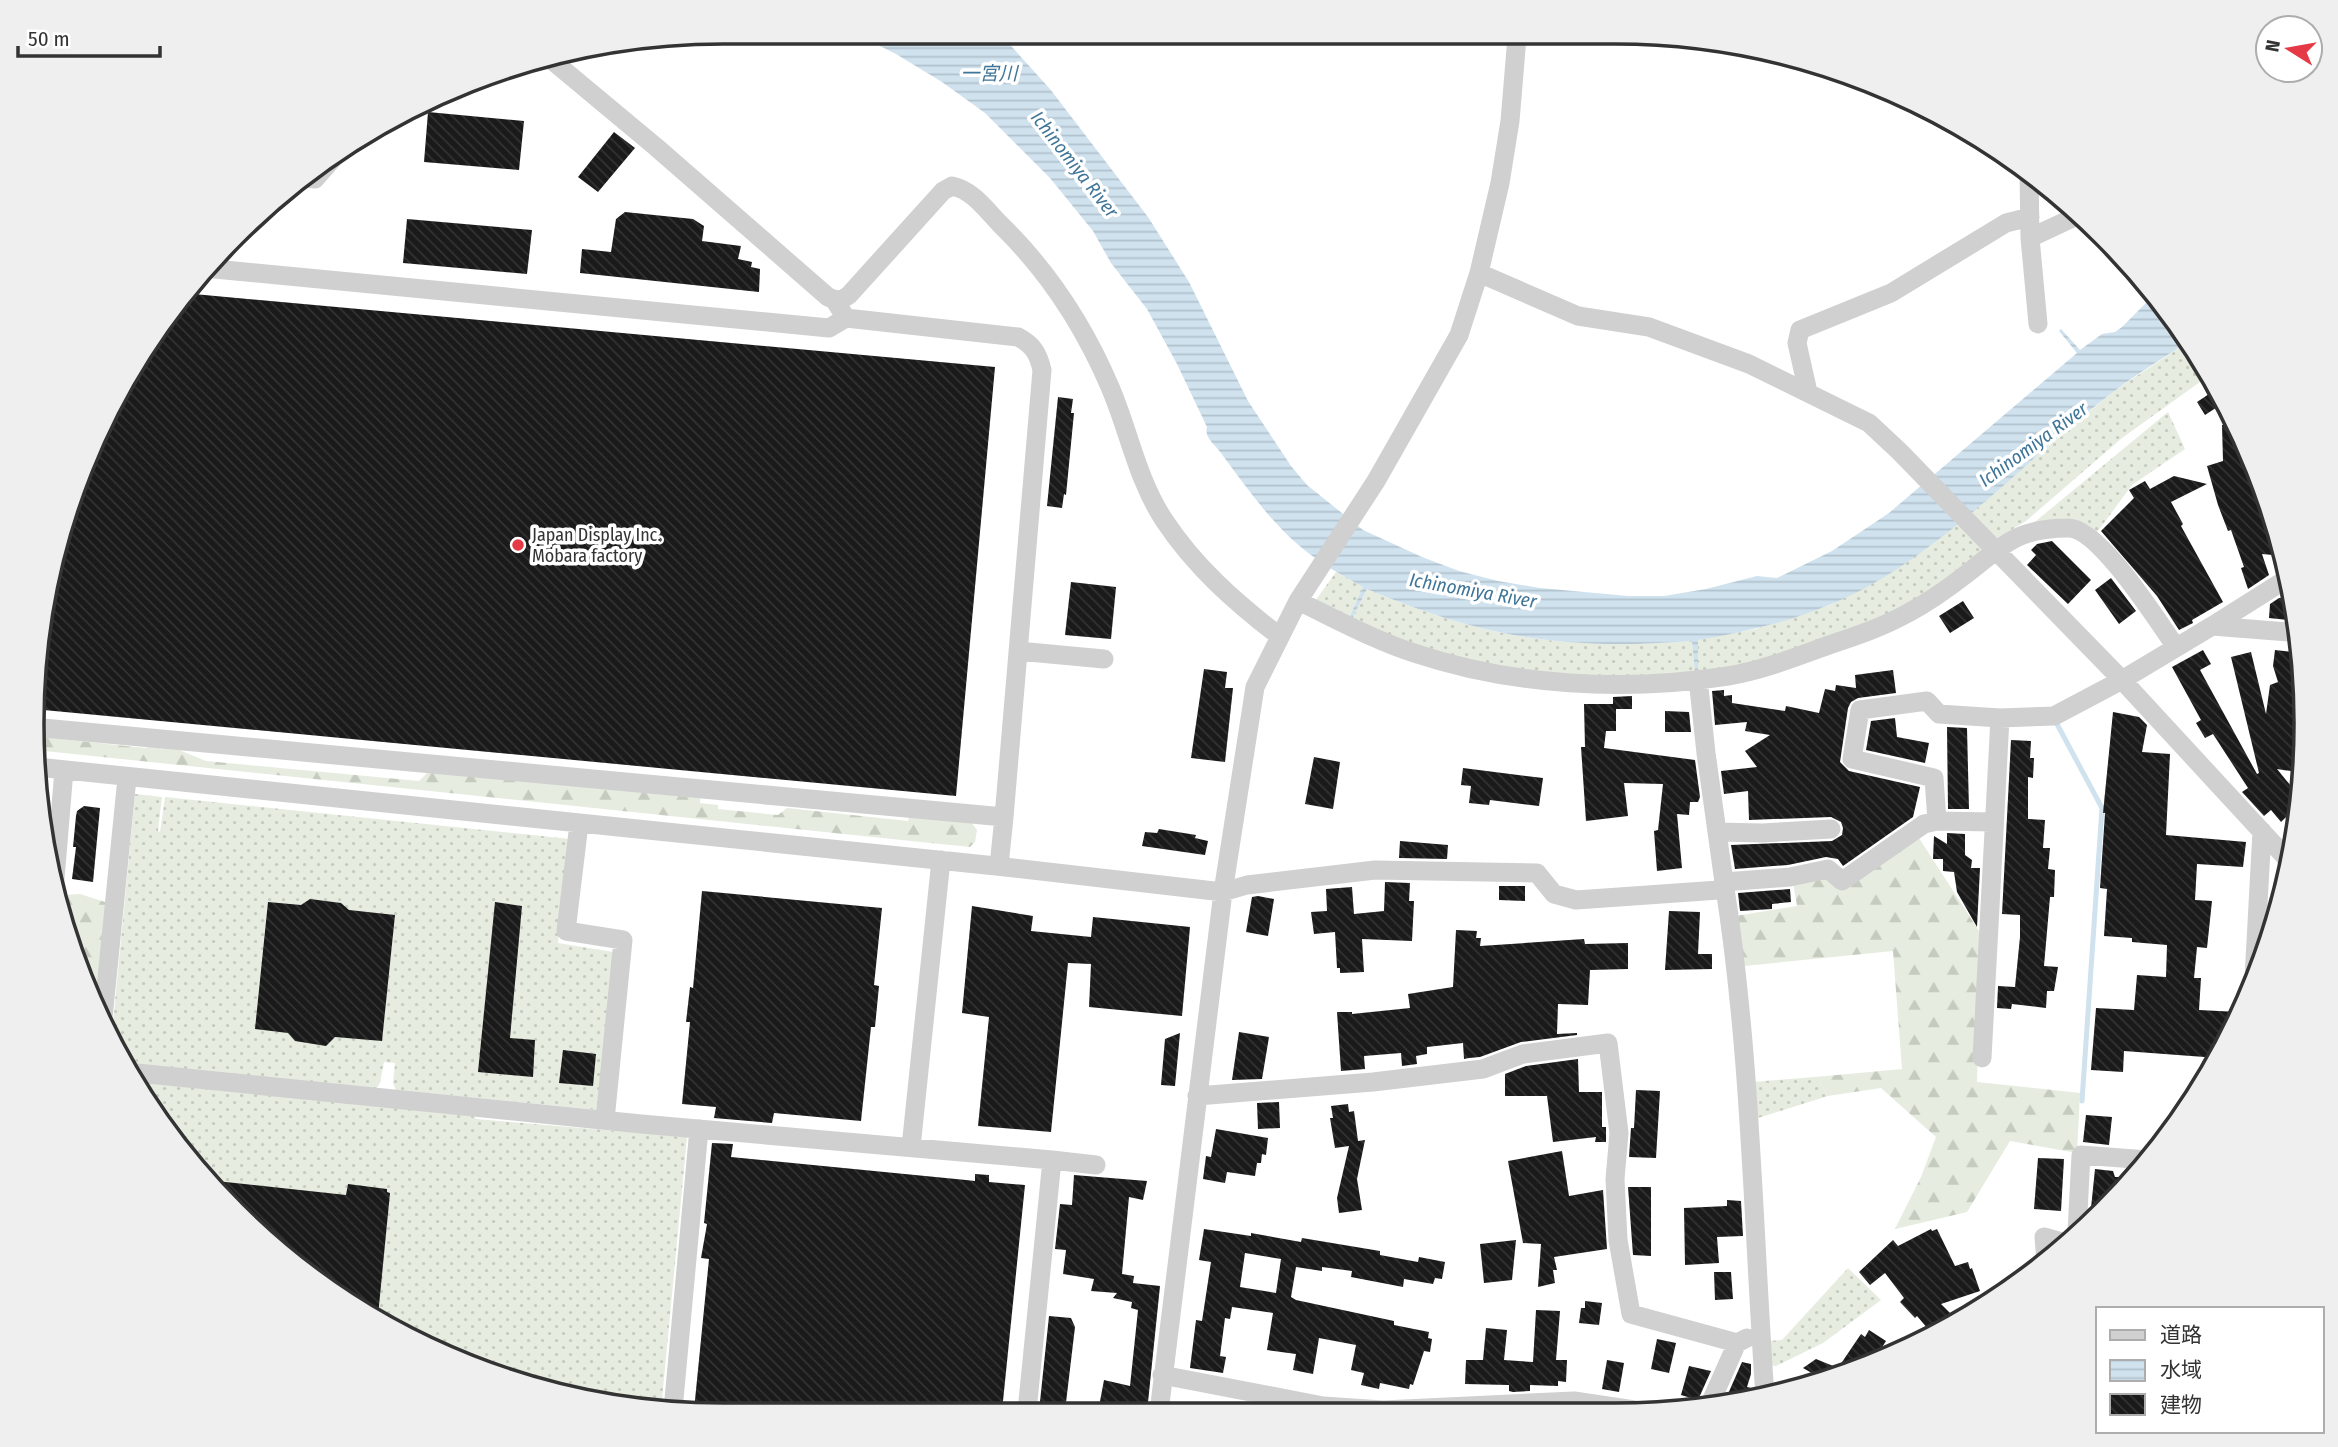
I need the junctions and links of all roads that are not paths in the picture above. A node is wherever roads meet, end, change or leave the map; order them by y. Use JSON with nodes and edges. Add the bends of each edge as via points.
{"nodes":[{"id":1,"x":1516,"y":44,"type":"edge"},
{"id":2,"x":557,"y":65,"type":"edge"},
{"id":3,"x":2029,"y":185,"type":"edge"},
{"id":4,"x":2030,"y":218,"type":"junction"},
{"id":5,"x":2070,"y":219,"type":"edge"},
{"id":6,"x":2030,"y":238,"type":"junction"},
{"id":7,"x":219,"y":268,"type":"edge"},
{"id":8,"x":1479,"y":273,"type":"junction"},
{"id":9,"x":841,"y":309,"type":"junction"},
{"id":10,"x":2038,"y":324,"type":"dead end"},
{"id":11,"x":1808,"y":392,"type":"junction"},
{"id":12,"x":1994,"y":547,"type":"junction"},
{"id":13,"x":2279,"y":584,"type":"edge"},
{"id":14,"x":1300,"y":599,"type":"junction"},
{"id":15,"x":2212,"y":626,"type":"junction"},
{"id":16,"x":2288,"y":632,"type":"edge"},
{"id":17,"x":1279,"y":636,"type":"junction"},
{"id":18,"x":2176,"y":647,"type":"junction"},
{"id":19,"x":1018,"y":651,"type":"junction"},
{"id":20,"x":1104,"y":659,"type":"dead end"},
{"id":21,"x":1698,"y":679,"type":"junction"},
{"id":22,"x":2122,"y":680,"type":"junction"},
{"id":23,"x":2000,"y":718,"type":"junction"},
{"id":24,"x":44,"y":728,"type":"edge"},
{"id":25,"x":45,"y":768,"type":"edge"},
{"id":26,"x":64,"y":770,"type":"junction"},
{"id":27,"x":127,"y":778,"type":"junction"},
{"id":28,"x":1004,"y":817,"type":"junction"},
{"id":29,"x":1937,"y":821,"type":"junction"},
{"id":30,"x":1994,"y":822,"type":"junction"},
{"id":31,"x":579,"y":824,"type":"junction"},
{"id":32,"x":1832,"y":829,"type":"dead end"},
{"id":33,"x":2262,"y":831,"type":"junction"},
{"id":34,"x":1717,"y":832,"type":"junction"},
{"id":35,"x":2282,"y":853,"type":"edge"},
{"id":36,"x":57,"y":856,"type":"edge"},
{"id":37,"x":941,"y":860,"type":"junction"},
{"id":38,"x":999,"y":866,"type":"junction"},
{"id":39,"x":1724,"y":882,"type":"junction"},
{"id":40,"x":1223,"y":892,"type":"junction"},
{"id":41,"x":2257,"y":946,"type":"edge"},
{"id":42,"x":104,"y":1004,"type":"edge"},
{"id":43,"x":1982,"y":1058,"type":"dead end"},
{"id":44,"x":141,"y":1073,"type":"edge"},
{"id":45,"x":1197,"y":1096,"type":"junction"},
{"id":46,"x":605,"y":1120,"type":"junction"},
{"id":47,"x":699,"y":1129,"type":"junction"},
{"id":48,"x":911,"y":1147,"type":"junction"},
{"id":49,"x":2136,"y":1159,"type":"edge"},
{"id":50,"x":1052,"y":1160,"type":"junction"},
{"id":51,"x":1096,"y":1165,"type":"dead end"},
{"id":52,"x":2078,"y":1221,"type":"edge"},
{"id":53,"x":2056,"y":1240,"type":"edge"},
{"id":54,"x":2045,"y":1249,"type":"edge"},
{"id":55,"x":1760,"y":1331,"type":"junction"},
{"id":56,"x":1737,"y":1343,"type":"junction"},
{"id":57,"x":1162,"y":1375,"type":"junction"},
{"id":58,"x":1764,"y":1386,"type":"edge"},
{"id":59,"x":1714,"y":1395,"type":"edge"},
{"id":60,"x":674,"y":1401,"type":"edge"},
{"id":61,"x":1028,"y":1403,"type":"edge"},
{"id":62,"x":1160,"y":1403,"type":"edge"},
{"id":63,"x":1307,"y":1403,"type":"edge"},
{"id":64,"x":1532,"y":1403,"type":"edge"},
{"id":65,"x":1587,"y":1403,"type":"edge"}],
"edges":[{"from":1,"to":8,"type":"street","via":[[1504,159]]},
{"from":2,"to":9,"type":"street"},
{"from":3,"to":4,"type":"street"},
{"from":4,"to":6,"type":"street"},
{"from":4,"to":11,"type":"street","via":[[2006,223],[1891,293],[1800,330],[1797,343]]},
{"from":5,"to":6,"type":"street"},
{"from":6,"to":10,"type":"street"},
{"from":7,"to":9,"type":"street","via":[[829,328]]},
{"from":8,"to":11,"type":"street","via":[[1578,316],[1649,327],[1749,364]]},
{"from":8,"to":14,"type":"street","via":[[1459,335],[1376,481]]},
{"from":9,"to":17,"type":"street","via":[[842,300],[943,191],[952,186],[969,192],[1015,238],[1067,303],[1111,388],[1145,486],[1163,519],[1232,600]]},
{"from":9,"to":19,"type":"street","via":[[1018,337],[1038,355],[1042,370]]},
{"from":11,"to":12,"type":"street","via":[[1869,423]]},
{"from":12,"to":18,"type":"street","via":[[2026,534],[2071,527],[2091,539],[2120,568]]},
{"from":12,"to":21,"type":"street","via":[[1962,578],[1909,613],[1866,633],[1783,662]]},
{"from":12,"to":22,"type":"street"},
{"from":13,"to":15,"type":"street"},
{"from":14,"to":17,"type":"street"},
{"from":14,"to":21,"type":"street","via":[[1384,642],[1492,674],[1579,683]]},
{"from":15,"to":16,"type":"street"},
{"from":15,"to":18,"type":"street"},
{"from":17,"to":40,"type":"street","via":[[1255,687]]},
{"from":18,"to":22,"type":"street"},
{"from":19,"to":20,"type":"street"},
{"from":19,"to":28,"type":"street"},
{"from":21,"to":34,"type":"street"},
{"from":22,"to":23,"type":"street","via":[[2054,716]]},
{"from":22,"to":33,"type":"street"},
{"from":23,"to":29,"type":"street","via":[[1939,714],[1927,701],[1860,710],[1852,759],[1934,778]]},
{"from":23,"to":30,"type":"street"},
{"from":24,"to":28,"type":"street"},
{"from":25,"to":26,"type":"street"},
{"from":26,"to":27,"type":"street"},
{"from":26,"to":36,"type":"street"},
{"from":27,"to":31,"type":"street"},
{"from":27,"to":42,"type":"street"},
{"from":28,"to":38,"type":"street"},
{"from":29,"to":30,"type":"street"},
{"from":29,"to":39,"type":"street","via":[[1924,824],[1842,881],[1828,869]]},
{"from":30,"to":43,"type":"street"},
{"from":31,"to":37,"type":"street"},
{"from":31,"to":46,"type":"street","via":[[566,931],[623,940]]},
{"from":32,"to":34,"type":"street"},
{"from":33,"to":35,"type":"street"},
{"from":33,"to":41,"type":"street"},
{"from":34,"to":39,"type":"street"},
{"from":37,"to":38,"type":"street"},
{"from":37,"to":48,"type":"street"},
{"from":38,"to":40,"type":"street"},
{"from":39,"to":40,"type":"street","via":[[1719,890],[1576,901],[1554,894],[1537,873],[1375,870]]},
{"from":39,"to":55,"type":"street","via":[[1737,960]]},
{"from":40,"to":45,"type":"street"},
{"from":44,"to":46,"type":"street"},
{"from":45,"to":56,"type":"street","via":[[1483,1069],[1524,1054],[1608,1043],[1619,1133],[1615,1179],[1618,1240],[1631,1314]]},
{"from":45,"to":57,"type":"street"},
{"from":46,"to":47,"type":"street"},
{"from":47,"to":48,"type":"street"},
{"from":47,"to":60,"type":"street"},
{"from":48,"to":50,"type":"street"},
{"from":49,"to":52,"type":"street","via":[[2081,1155]]},
{"from":50,"to":51,"type":"street"},
{"from":50,"to":61,"type":"street"},
{"from":53,"to":54,"type":"street","via":[[2044,1237]]},
{"from":55,"to":56,"type":"street"},
{"from":55,"to":58,"type":"street"},
{"from":56,"to":59,"type":"street"},
{"from":57,"to":62,"type":"street"},
{"from":57,"to":63,"type":"street"},
{"from":64,"to":65,"type":"street"}]}
